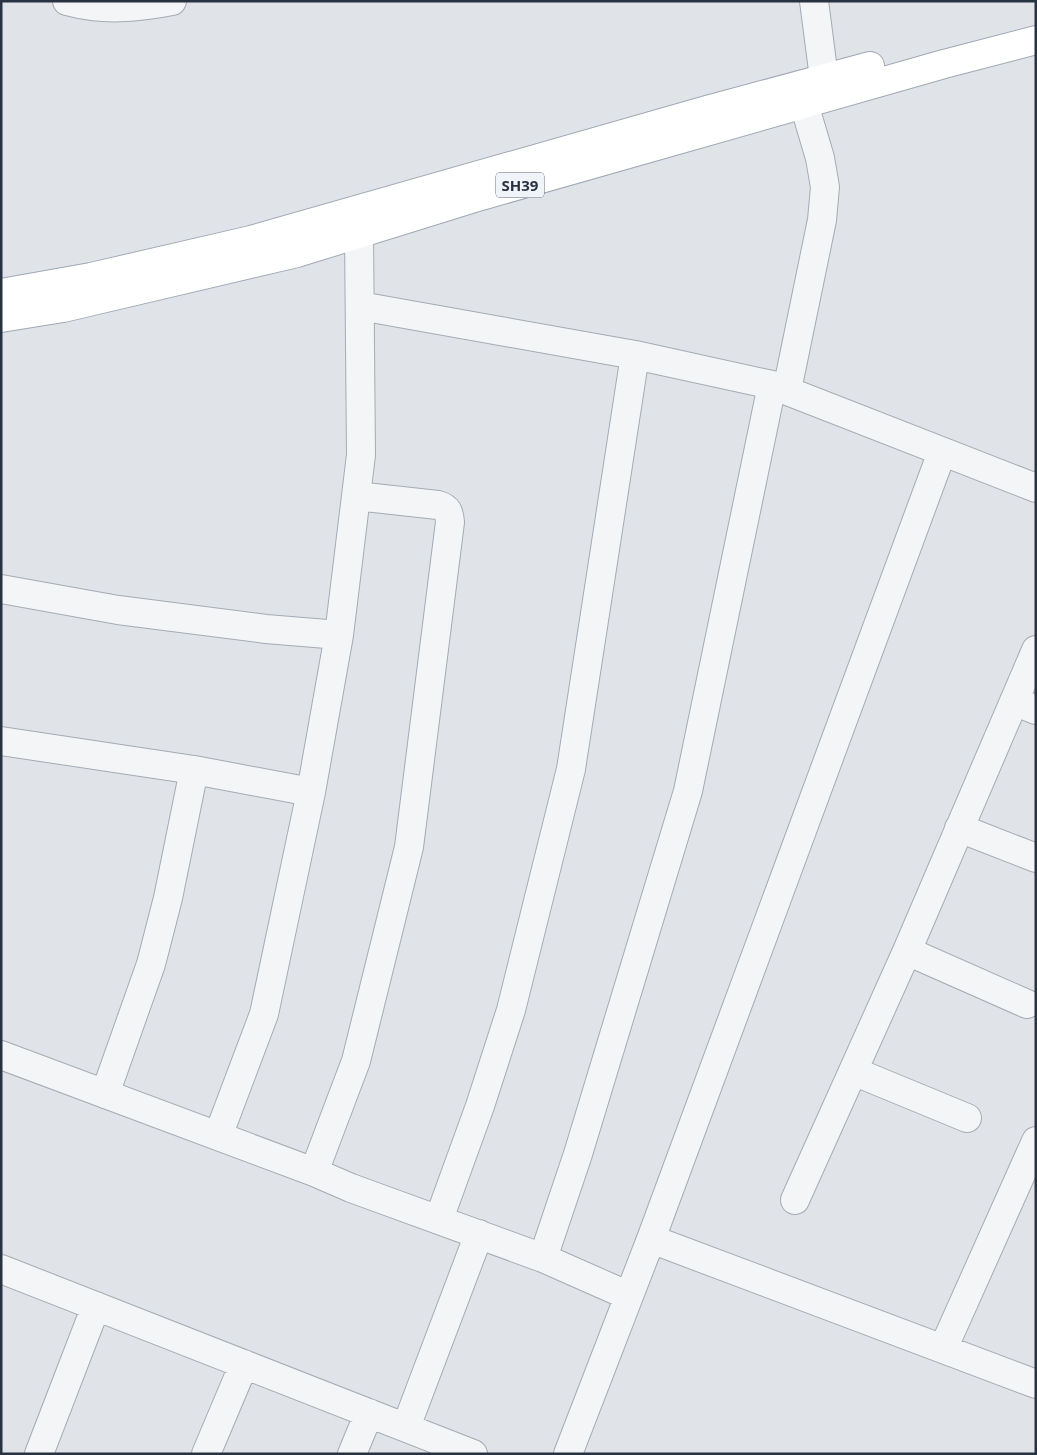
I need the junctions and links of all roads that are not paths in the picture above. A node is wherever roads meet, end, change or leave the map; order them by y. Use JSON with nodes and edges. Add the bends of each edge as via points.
{"nodes":[{"id":1,"x":67,"y":1,"type":"edge"},
{"id":2,"x":172,"y":1,"type":"edge"},
{"id":3,"x":814,"y":1,"type":"edge"},
{"id":4,"x":1036,"y":21,"type":"edge"},
{"id":5,"x":1036,"y":40,"type":"edge"},
{"id":6,"x":824,"y":78,"type":"junction"},
{"id":7,"x":804,"y":104,"type":"junction"},
{"id":8,"x":359,"y":234,"type":"junction"},
{"id":9,"x":1,"y":293,"type":"edge"},
{"id":10,"x":360,"y":306,"type":"junction"},
{"id":11,"x":1,"y":318,"type":"edge"},
{"id":12,"x":636,"y":355,"type":"junction"},
{"id":13,"x":779,"y":387,"type":"junction"},
{"id":14,"x":942,"y":452,"type":"junction"},
{"id":15,"x":1036,"y":488,"type":"edge"},
{"id":16,"x":356,"y":496,"type":"junction"},
{"id":17,"x":1,"y":589,"type":"edge"},
{"id":18,"x":339,"y":635,"type":"junction"},
{"id":19,"x":1036,"y":650,"type":"edge"},
{"id":20,"x":1025,"y":706,"type":"edge"},
{"id":21,"x":1,"y":741,"type":"edge"},
{"id":22,"x":194,"y":770,"type":"junction"},
{"id":23,"x":310,"y":792,"type":"junction"},
{"id":24,"x":959,"y":828,"type":"junction"},
{"id":25,"x":1036,"y":858,"type":"edge"},
{"id":26,"x":907,"y":951,"type":"junction"},
{"id":27,"x":1027,"y":1004,"type":"dead end"},
{"id":28,"x":1,"y":1055,"type":"edge"},
{"id":29,"x":853,"y":1071,"type":"junction"},
{"id":30,"x":105,"y":1094,"type":"junction"},
{"id":31,"x":967,"y":1118,"type":"dead end"},
{"id":32,"x":218,"y":1136,"type":"junction"},
{"id":33,"x":1036,"y":1141,"type":"edge"},
{"id":34,"x":314,"y":1172,"type":"junction"},
{"id":35,"x":795,"y":1200,"type":"dead end"},
{"id":36,"x":439,"y":1219,"type":"junction"},
{"id":37,"x":479,"y":1234,"type":"junction"},
{"id":38,"x":651,"y":1239,"type":"junction"},
{"id":39,"x":543,"y":1258,"type":"junction"},
{"id":40,"x":1,"y":1269,"type":"edge"},
{"id":41,"x":629,"y":1296,"type":"junction"},
{"id":42,"x":96,"y":1306,"type":"junction"},
{"id":43,"x":943,"y":1349,"type":"junction"},
{"id":44,"x":244,"y":1364,"type":"junction"},
{"id":45,"x":1035,"y":1383,"type":"edge"},
{"id":46,"x":369,"y":1413,"type":"junction"},
{"id":47,"x":406,"y":1428,"type":"junction"},
{"id":48,"x":39,"y":1454,"type":"edge"},
{"id":49,"x":206,"y":1454,"type":"edge"},
{"id":50,"x":352,"y":1454,"type":"edge"},
{"id":51,"x":473,"y":1454,"type":"edge"},
{"id":52,"x":568,"y":1454,"type":"edge"}],
"edges":[{"from":1,"to":2,"type":"street","via":[[102,8],[141,7]]},
{"from":3,"to":6,"type":"street"},
{"from":4,"to":6,"type":"main road","number":"SH39"},
{"from":5,"to":7,"type":"main road","number":"SH39"},
{"from":6,"to":9,"type":"main road","number":"SH39","via":[[250,240],[91,277]]},
{"from":7,"to":8,"type":"main road","number":"SH39"},
{"from":7,"to":13,"type":"street","via":[[825,188],[822,220]]},
{"from":8,"to":10,"type":"street"},
{"from":8,"to":11,"type":"main road","number":"SH39","via":[[287,256],[63,308]]},
{"from":10,"to":12,"type":"street"},
{"from":10,"to":16,"type":"street","via":[[362,454]]},
{"from":12,"to":13,"type":"street"},
{"from":12,"to":36,"type":"street","via":[[571,769],[511,1010]]},
{"from":13,"to":14,"type":"street"},
{"from":13,"to":39,"type":"street","via":[[688,792],[578,1154]]},
{"from":14,"to":15,"type":"street"},
{"from":14,"to":38,"type":"street"},
{"from":16,"to":18,"type":"street"},
{"from":16,"to":34,"type":"street","via":[[438,505],[449,513],[450,522],[409,847],[356,1061]]},
{"from":17,"to":18,"type":"street","via":[[118,610]]},
{"from":18,"to":23,"type":"street"},
{"from":19,"to":20,"type":"street"},
{"from":20,"to":24,"type":"street"},
{"from":21,"to":22,"type":"street"},
{"from":22,"to":23,"type":"street"},
{"from":22,"to":30,"type":"street","via":[[152,964]]},
{"from":23,"to":32,"type":"street","via":[[264,1014]]},
{"from":24,"to":25,"type":"street"},
{"from":24,"to":26,"type":"street"},
{"from":26,"to":27,"type":"street"},
{"from":26,"to":29,"type":"street"},
{"from":28,"to":30,"type":"street"},
{"from":29,"to":31,"type":"street"},
{"from":29,"to":35,"type":"street"},
{"from":30,"to":32,"type":"street"},
{"from":32,"to":34,"type":"street"},
{"from":33,"to":43,"type":"street"},
{"from":34,"to":36,"type":"street"},
{"from":36,"to":37,"type":"street"},
{"from":37,"to":39,"type":"street"},
{"from":37,"to":47,"type":"street"},
{"from":38,"to":41,"type":"street"},
{"from":38,"to":43,"type":"street"},
{"from":39,"to":41,"type":"street"},
{"from":40,"to":42,"type":"street"},
{"from":41,"to":52,"type":"street"},
{"from":42,"to":44,"type":"street"},
{"from":42,"to":48,"type":"street"},
{"from":43,"to":45,"type":"street"},
{"from":44,"to":46,"type":"street"},
{"from":44,"to":49,"type":"street"},
{"from":46,"to":47,"type":"street"},
{"from":46,"to":50,"type":"street"},
{"from":47,"to":51,"type":"street"}]}
